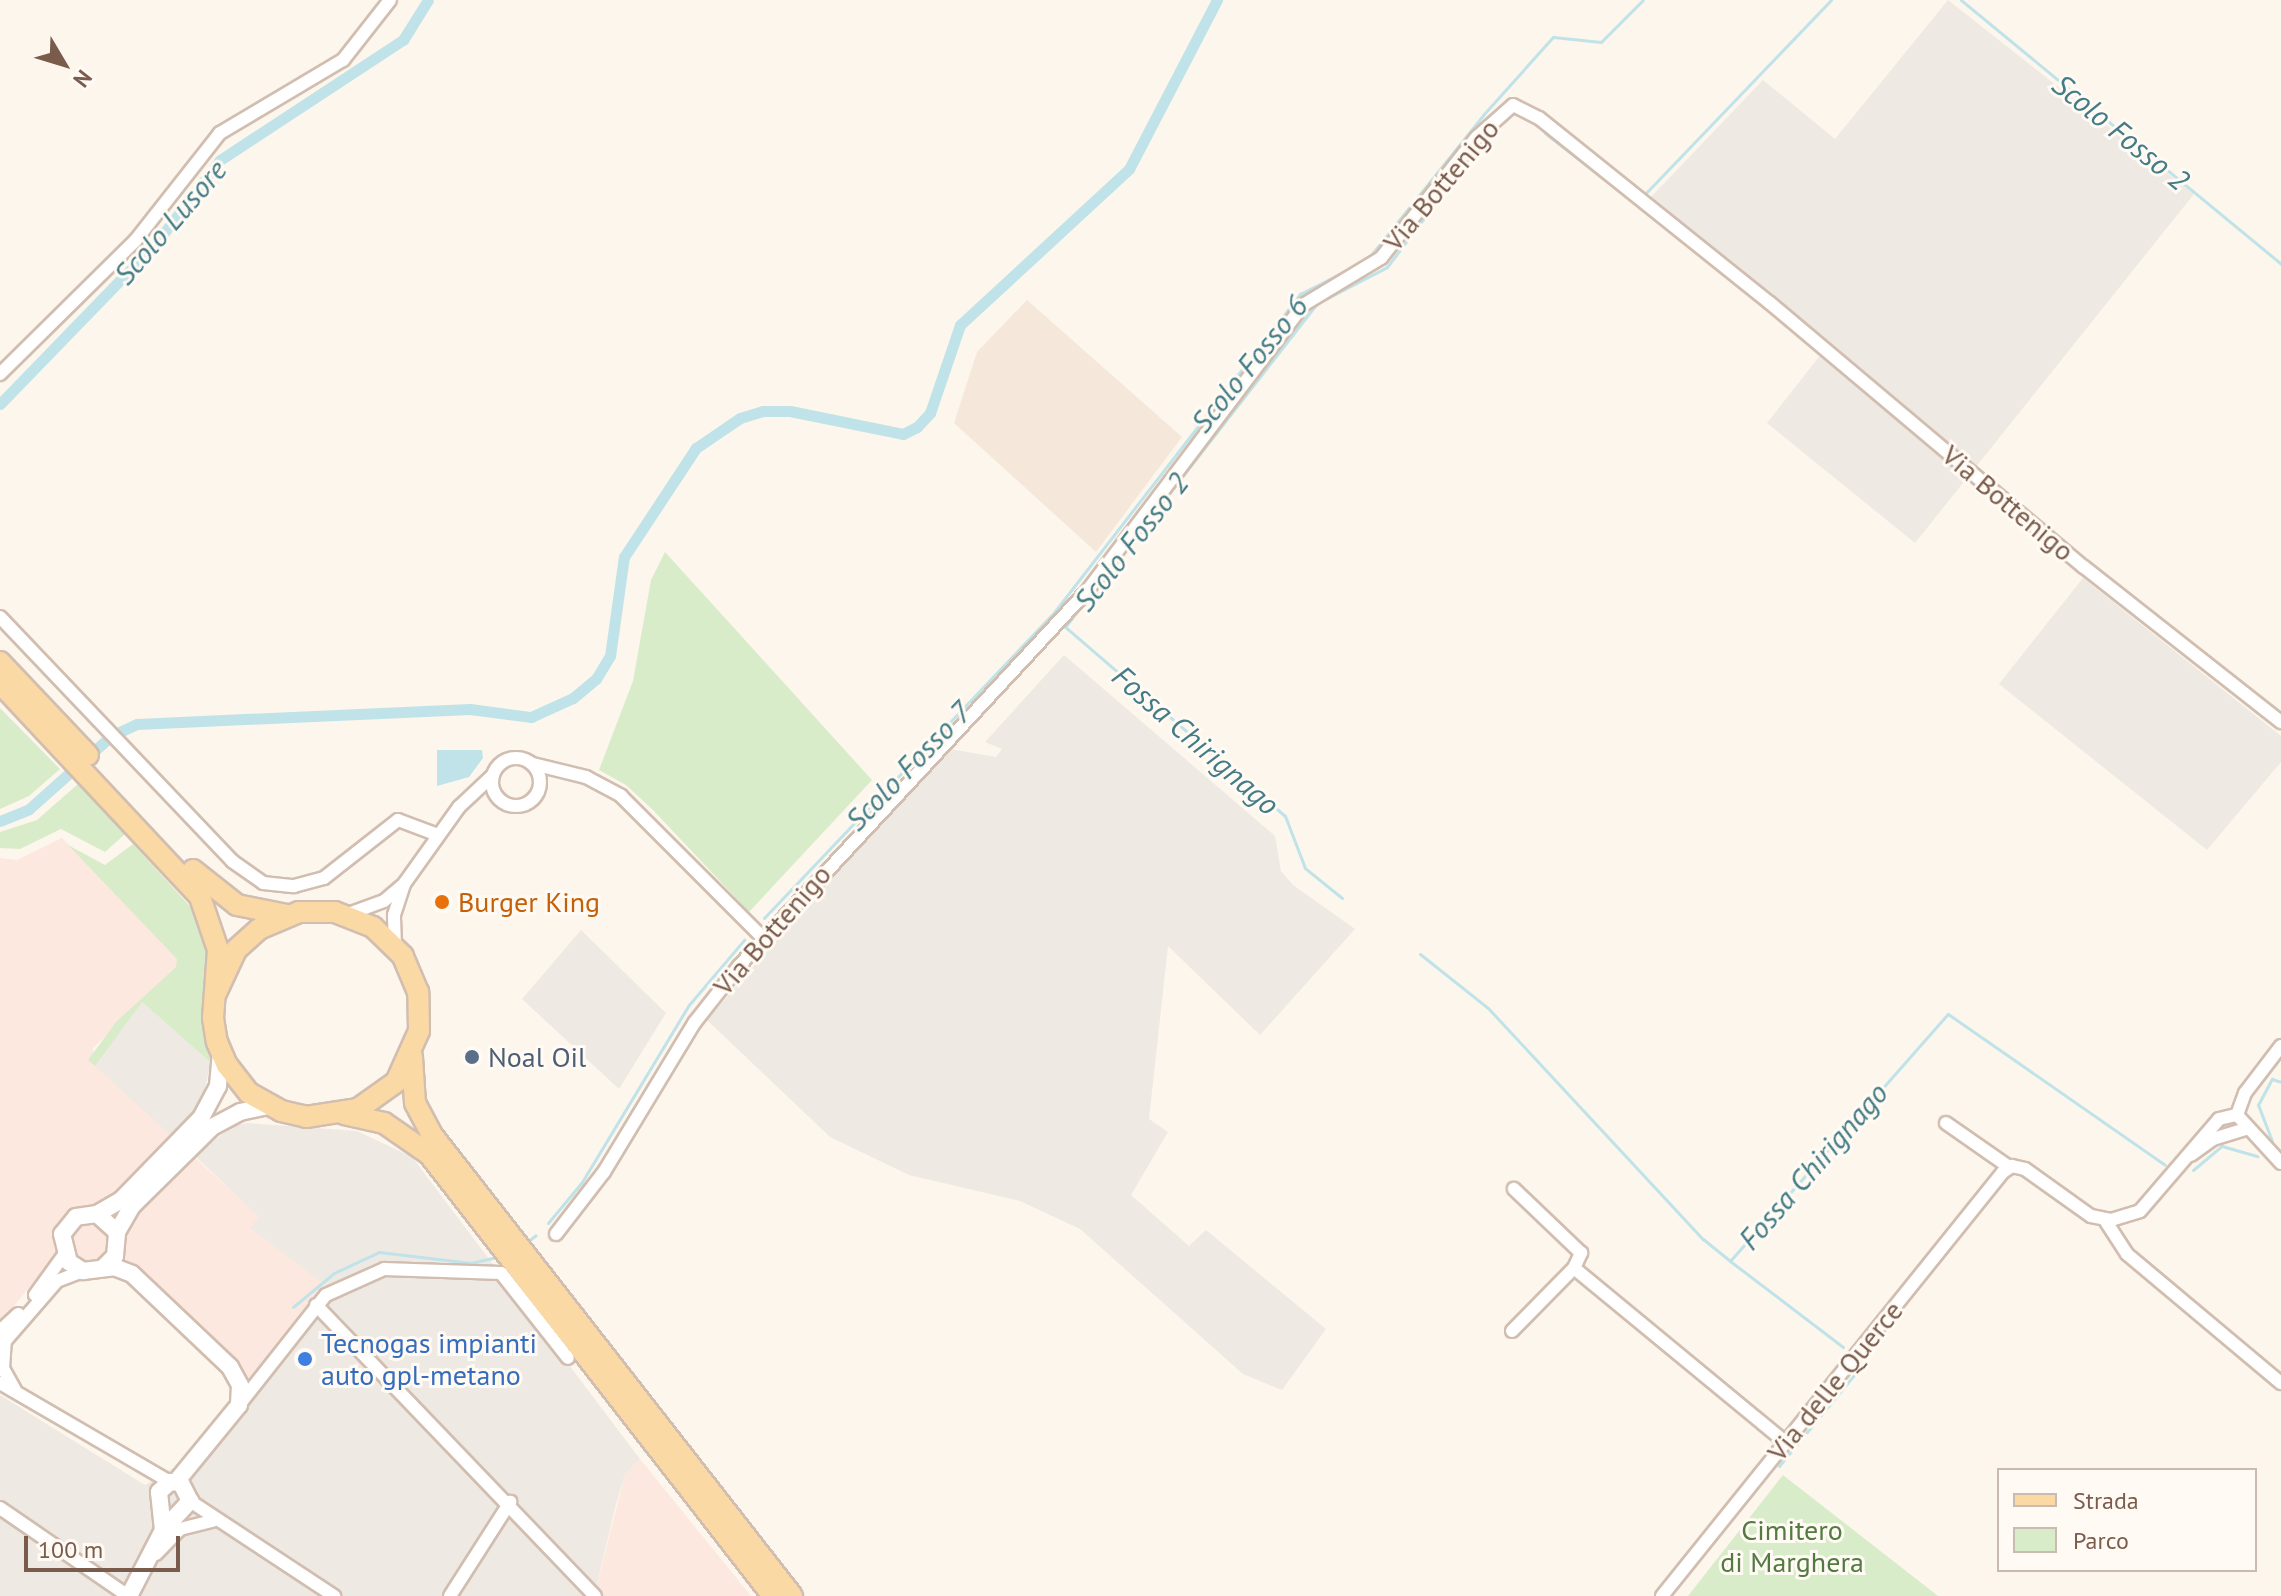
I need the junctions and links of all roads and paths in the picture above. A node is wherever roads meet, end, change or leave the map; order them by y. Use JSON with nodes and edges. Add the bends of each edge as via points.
{"nodes":[{"id":1,"x":390,"y":0,"type":"edge"},
{"id":2,"x":0,"y":374,"type":"edge"},
{"id":3,"x":0,"y":617,"type":"edge"},
{"id":4,"x":0,"y":662,"type":"edge"},
{"id":5,"x":0,"y":683,"type":"edge"},
{"id":6,"x":2281,"y":722,"type":"edge"},
{"id":7,"x":70,"y":746,"type":"junction"},
{"id":8,"x":533,"y":764,"type":"junction"},
{"id":9,"x":573,"y":774,"type":"junction"},
{"id":10,"x":493,"y":775,"type":"junction"},
{"id":11,"x":98,"y":776,"type":"junction"},
{"id":12,"x":539,"y":792,"type":"junction"},
{"id":13,"x":470,"y":797,"type":"junction"},
{"id":14,"x":497,"y":797,"type":"junction"},
{"id":15,"x":438,"y":835,"type":"junction"},
{"id":16,"x":404,"y":884,"type":"junction"},
{"id":17,"x":287,"y":915,"type":"junction"},
{"id":18,"x":346,"y":915,"type":"junction"},
{"id":19,"x":764,"y":939,"type":"junction"},
{"id":20,"x":395,"y":946,"type":"junction"},
{"id":21,"x":216,"y":993,"type":"junction"},
{"id":22,"x":2281,"y":1046,"type":"edge"},
{"id":23,"x":221,"y":1054,"type":"junction"},
{"id":24,"x":412,"y":1055,"type":"junction"},
{"id":25,"x":269,"y":1106,"type":"junction"},
{"id":26,"x":344,"y":1114,"type":"junction"},
{"id":27,"x":2237,"y":1115,"type":"junction"},
{"id":28,"x":1946,"y":1123,"type":"dead end"},
{"id":29,"x":2245,"y":1129,"type":"junction"},
{"id":30,"x":2182,"y":1162,"type":"junction"},
{"id":31,"x":2281,"y":1163,"type":"edge"},
{"id":32,"x":2009,"y":1167,"type":"junction"},
{"id":33,"x":1514,"y":1189,"type":"dead end"},
{"id":34,"x":97,"y":1214,"type":"junction"},
{"id":35,"x":2105,"y":1220,"type":"junction"},
{"id":36,"x":117,"y":1232,"type":"junction"},
{"id":37,"x":556,"y":1234,"type":"dead end"},
{"id":38,"x":64,"y":1255,"type":"junction"},
{"id":39,"x":103,"y":1268,"type":"junction"},
{"id":40,"x":1574,"y":1268,"type":"junction"},
{"id":41,"x":83,"y":1271,"type":"junction"},
{"id":42,"x":316,"y":1305,"type":"junction"},
{"id":43,"x":1512,"y":1331,"type":"dead end"},
{"id":44,"x":3,"y":1336,"type":"edge"},
{"id":45,"x":568,"y":1358,"type":"dead end"},
{"id":46,"x":0,"y":1383,"type":"edge"},
{"id":47,"x":2281,"y":1383,"type":"edge"},
{"id":48,"x":17,"y":1393,"type":"junction"},
{"id":49,"x":239,"y":1405,"type":"junction"},
{"id":50,"x":1785,"y":1442,"type":"junction"},
{"id":51,"x":176,"y":1497,"type":"junction"},
{"id":52,"x":510,"y":1502,"type":"junction"},
{"id":53,"x":0,"y":1508,"type":"edge"},
{"id":54,"x":210,"y":1518,"type":"junction"},
{"id":55,"x":146,"y":1565,"type":"junction"},
{"id":56,"x":128,"y":1596,"type":"edge"},
{"id":57,"x":334,"y":1596,"type":"edge"},
{"id":58,"x":450,"y":1596,"type":"edge"},
{"id":59,"x":595,"y":1596,"type":"edge"},
{"id":60,"x":773,"y":1596,"type":"edge"},
{"id":61,"x":792,"y":1596,"type":"edge"},
{"id":62,"x":1662,"y":1596,"type":"edge"}],
"edges":[{"from":1,"to":2,"type":"street","via":[[343,60],[220,133],[135,241]]},
{"from":3,"to":15,"type":"street","via":[[232,861],[263,883],[294,886],[324,878],[398,820]]},
{"from":4,"to":7,"type":"main road"},
{"from":5,"to":7,"type":"main road"},
{"from":6,"to":19,"type":"street","name":"Via Bottenigo","via":[[2084,567],[1770,303],[1539,118],[1513,105],[1477,137],[1381,258],[1303,305],[1087,591]]},
{"from":7,"to":11,"type":"main road"},
{"from":8,"to":9,"type":"street"},
{"from":8,"to":10,"type":"street","via":[[507,759]]},
{"from":8,"to":12,"type":"street","via":[[540,777]]},
{"from":9,"to":12,"type":"street"},
{"from":9,"to":19,"type":"street","via":[[621,796]]},
{"from":10,"to":13,"type":"street"},
{"from":10,"to":14,"type":"street"},
{"from":11,"to":17,"type":"main road","via":[[209,887],[237,905]]},
{"from":11,"to":21,"type":"main road","via":[[200,897],[218,950]]},
{"from":12,"to":14,"type":"street","via":[[521,806]]},
{"from":13,"to":14,"type":"street"},
{"from":13,"to":15,"type":"street"},
{"from":15,"to":16,"type":"street"},
{"from":16,"to":18,"type":"street","via":[[384,901]]},
{"from":16,"to":20,"type":"street","via":[[394,915]]},
{"from":17,"to":18,"type":"main road"},
{"from":17,"to":21,"type":"main road","via":[[259,929],[236,950]]},
{"from":18,"to":20,"type":"main road","via":[[373,927]]},
{"from":19,"to":37,"type":"street","name":"Via Bottenigo","via":[[706,1006],[604,1172]]},
{"from":20,"to":24,"type":"main road","via":[[410,968],[420,1000]]},
{"from":21,"to":23,"type":"main road","via":[[213,1018]]},
{"from":22,"to":27,"type":"street","via":[[2245,1093]]},
{"from":23,"to":25,"type":"main road","via":[[241,1085]]},
{"from":23,"to":34,"type":"street","via":[[218,1086],[201,1118],[121,1200]]},
{"from":24,"to":26,"type":"main road","via":[[384,1093]]},
{"from":24,"to":61,"type":"main road","via":[[415,1103],[432,1135]]},
{"from":25,"to":26,"type":"main road","via":[[306,1117]]},
{"from":25,"to":36,"type":"street","via":[[240,1112],[212,1127],[132,1206]]},
{"from":26,"to":60,"type":"main road","via":[[384,1123],[429,1154]]},
{"from":27,"to":29,"type":"street"},
{"from":27,"to":30,"type":"street","via":[[2219,1119]]},
{"from":28,"to":32,"type":"street"},
{"from":29,"to":30,"type":"street","via":[[2213,1139]]},
{"from":29,"to":31,"type":"street"},
{"from":30,"to":35,"type":"street","via":[[2140,1211]]},
{"from":32,"to":35,"type":"street","via":[[2025,1169]]},
{"from":32,"to":50,"type":"street","name":"Via delle Querce"},
{"from":33,"to":40,"type":"street","via":[[1580,1249]]},
{"from":34,"to":36,"type":"street"},
{"from":34,"to":38,"type":"street","via":[[70,1221],[62,1234]]},
{"from":35,"to":47,"type":"street","via":[[2127,1254]]},
{"from":36,"to":39,"type":"street","via":[[118,1248]]},
{"from":38,"to":41,"type":"street"},
{"from":38,"to":44,"type":"street"},
{"from":39,"to":41,"type":"street"},
{"from":39,"to":49,"type":"street","via":[[123,1270],[140,1280],[230,1367],[240,1385]]},
{"from":40,"to":43,"type":"street"},
{"from":40,"to":50,"type":"street"},
{"from":41,"to":44,"type":"street","via":[[57,1281]]},
{"from":42,"to":45,"type":"street","via":[[337,1286],[384,1269],[501,1273]]},
{"from":42,"to":49,"type":"street"},
{"from":42,"to":52,"type":"street"},
{"from":44,"to":48,"type":"street","via":[[3,1368]]},
{"from":46,"to":48,"type":"street"},
{"from":48,"to":51,"type":"street","via":[[147,1469]]},
{"from":49,"to":51,"type":"street","via":[[192,1465]]},
{"from":50,"to":62,"type":"street","name":"Via delle Querce"},
{"from":51,"to":54,"type":"street"},
{"from":51,"to":55,"type":"street"},
{"from":52,"to":58,"type":"street"},
{"from":52,"to":59,"type":"street"},
{"from":53,"to":56,"type":"street"},
{"from":54,"to":55,"type":"street","via":[[180,1529]]},
{"from":54,"to":57,"type":"street"},
{"from":55,"to":56,"type":"street"}]}
